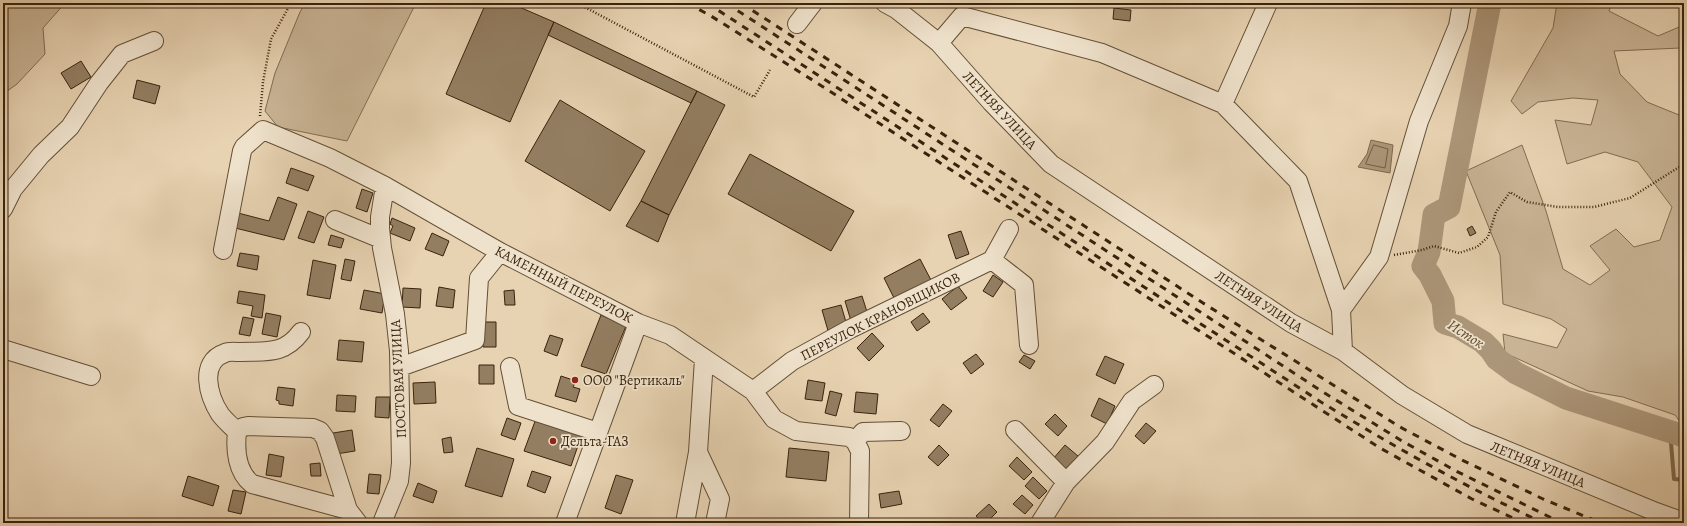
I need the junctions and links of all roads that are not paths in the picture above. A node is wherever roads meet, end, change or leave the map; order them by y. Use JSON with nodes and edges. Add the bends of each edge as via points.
{"nodes":[{"id":1,"x":813,"y":3,"type":"edge"},
{"id":2,"x":885,"y":3,"type":"edge"},
{"id":3,"x":1268,"y":3,"type":"edge"},
{"id":4,"x":1462,"y":3,"type":"edge"},
{"id":5,"x":966,"y":10,"type":"edge"},
{"id":6,"x":797,"y":24,"type":"dead end"},
{"id":7,"x":154,"y":41,"type":"dead end"},
{"id":8,"x":938,"y":43,"type":"junction"},
{"id":9,"x":1223,"y":104,"type":"junction"},
{"id":10,"x":385,"y":186,"type":"junction"},
{"id":11,"x":3,"y":209,"type":"edge"},
{"id":12,"x":335,"y":220,"type":"dead end"},
{"id":13,"x":1008,"y":229,"type":"dead end"},
{"id":14,"x":381,"y":239,"type":"junction"},
{"id":15,"x":223,"y":250,"type":"dead end"},
{"id":16,"x":500,"y":252,"type":"junction"},
{"id":17,"x":992,"y":260,"type":"junction"},
{"id":18,"x":1341,"y":310,"type":"junction"},
{"id":19,"x":638,"y":323,"type":"junction"},
{"id":20,"x":301,"y":332,"type":"dead end"},
{"id":21,"x":1029,"y":345,"type":"dead end"},
{"id":22,"x":3,"y":349,"type":"edge"},
{"id":23,"x":1343,"y":351,"type":"junction"},
{"id":24,"x":704,"y":359,"type":"junction"},
{"id":25,"x":400,"y":367,"type":"junction"},
{"id":26,"x":510,"y":367,"type":"dead end"},
{"id":27,"x":91,"y":376,"type":"dead end"},
{"id":28,"x":1154,"y":385,"type":"dead end"},
{"id":29,"x":752,"y":391,"type":"junction"},
{"id":30,"x":1015,"y":430,"type":"dead end"},
{"id":31,"x":901,"y":431,"type":"dead end"},
{"id":32,"x":237,"y":432,"type":"junction"},
{"id":33,"x":598,"y":432,"type":"junction"},
{"id":34,"x":855,"y":441,"type":"junction"},
{"id":35,"x":698,"y":452,"type":"junction"},
{"id":36,"x":1066,"y":482,"type":"junction"},
{"id":37,"x":353,"y":516,"type":"edge"},
{"id":38,"x":571,"y":521,"type":"edge"},
{"id":39,"x":1684,"y":522,"type":"edge"},
{"id":40,"x":382,"y":523,"type":"edge"},
{"id":41,"x":685,"y":523,"type":"edge"},
{"id":42,"x":715,"y":523,"type":"edge"},
{"id":43,"x":859,"y":523,"type":"edge"},
{"id":44,"x":1040,"y":523,"type":"edge"}],
"edges":[{"from":1,"to":6,"type":"street"},
{"from":2,"to":8,"type":"street","name":"ЛЕТНЯЯ УЛИЦА"},
{"from":3,"to":9,"type":"street"},
{"from":4,"to":18,"type":"street","via":[[1458,26],[1419,121],[1379,257]]},
{"from":5,"to":8,"type":"street"},
{"from":5,"to":9,"type":"street","via":[[1102,53]]},
{"from":7,"to":11,"type":"street","via":[[122,54],[70,127],[41,155],[13,188]]},
{"from":8,"to":23,"type":"street","name":"ЛЕТНЯЯ УЛИЦА","via":[[1051,164],[1290,323]]},
{"from":9,"to":18,"type":"street","via":[[1298,181]]},
{"from":10,"to":14,"type":"street","name":"ПОСТОВАЯ УЛИЦА","via":[[380,217]]},
{"from":10,"to":15,"type":"street","name":"КАМЕННЫЙ ПЕРЕУЛОК","via":[[330,158],[263,130],[242,151]]},
{"from":10,"to":16,"type":"street","name":"КАМЕННЫЙ ПЕРЕУЛОК"},
{"from":12,"to":14,"type":"street"},
{"from":13,"to":17,"type":"street"},
{"from":14,"to":25,"type":"street","name":"ПОСТОВАЯ УЛИЦА","via":[[395,314]]},
{"from":16,"to":19,"type":"street","name":"КАМЕННЫЙ ПЕРЕУЛОК"},
{"from":16,"to":25,"type":"street","via":[[480,278],[475,340]]},
{"from":17,"to":21,"type":"street","via":[[1024,285]]},
{"from":17,"to":29,"type":"street","name":"ПЕРЕУЛОК КРАНОВЩИКОВ","via":[[850,329],[792,361]]},
{"from":18,"to":23,"type":"street"},
{"from":19,"to":24,"type":"street","name":"КАМЕННЫЙ ПЕРЕУЛОК","via":[[670,335]]},
{"from":19,"to":33,"type":"street"},
{"from":20,"to":32,"type":"street","via":[[294,341],[282,349],[225,352],[211,364],[208,372],[211,396],[221,416]]},
{"from":22,"to":27,"type":"street"},
{"from":23,"to":39,"type":"street","name":"ЛЕТНЯЯ УЛИЦА","via":[[1402,395],[1467,434]]},
{"from":24,"to":29,"type":"street","name":"КАМЕННЫЙ ПЕРЕУЛОК"},
{"from":24,"to":35,"type":"street"},
{"from":25,"to":40,"type":"street","name":"ПОСТОВАЯ УЛИЦА","via":[[400,473],[389,510]]},
{"from":26,"to":33,"type":"street","via":[[518,406]]},
{"from":28,"to":36,"type":"street","via":[[1132,401],[1105,442]]},
{"from":29,"to":34,"type":"street","name":"КАМЕННЫЙ ПЕРЕУЛОК","via":[[774,419],[796,431],[849,437]]},
{"from":30,"to":36,"type":"street"},
{"from":31,"to":34,"type":"street","via":[[863,432]]},
{"from":32,"to":37,"type":"street","via":[[239,467],[252,484]]},
{"from":32,"to":37,"type":"street","via":[[248,426],[313,428],[320,431],[325,438]]},
{"from":33,"to":38,"type":"street"},
{"from":34,"to":43,"type":"street","via":[[860,451]]},
{"from":35,"to":41,"type":"street"},
{"from":35,"to":42,"type":"street","via":[[720,499]]},
{"from":36,"to":44,"type":"street"}]}
